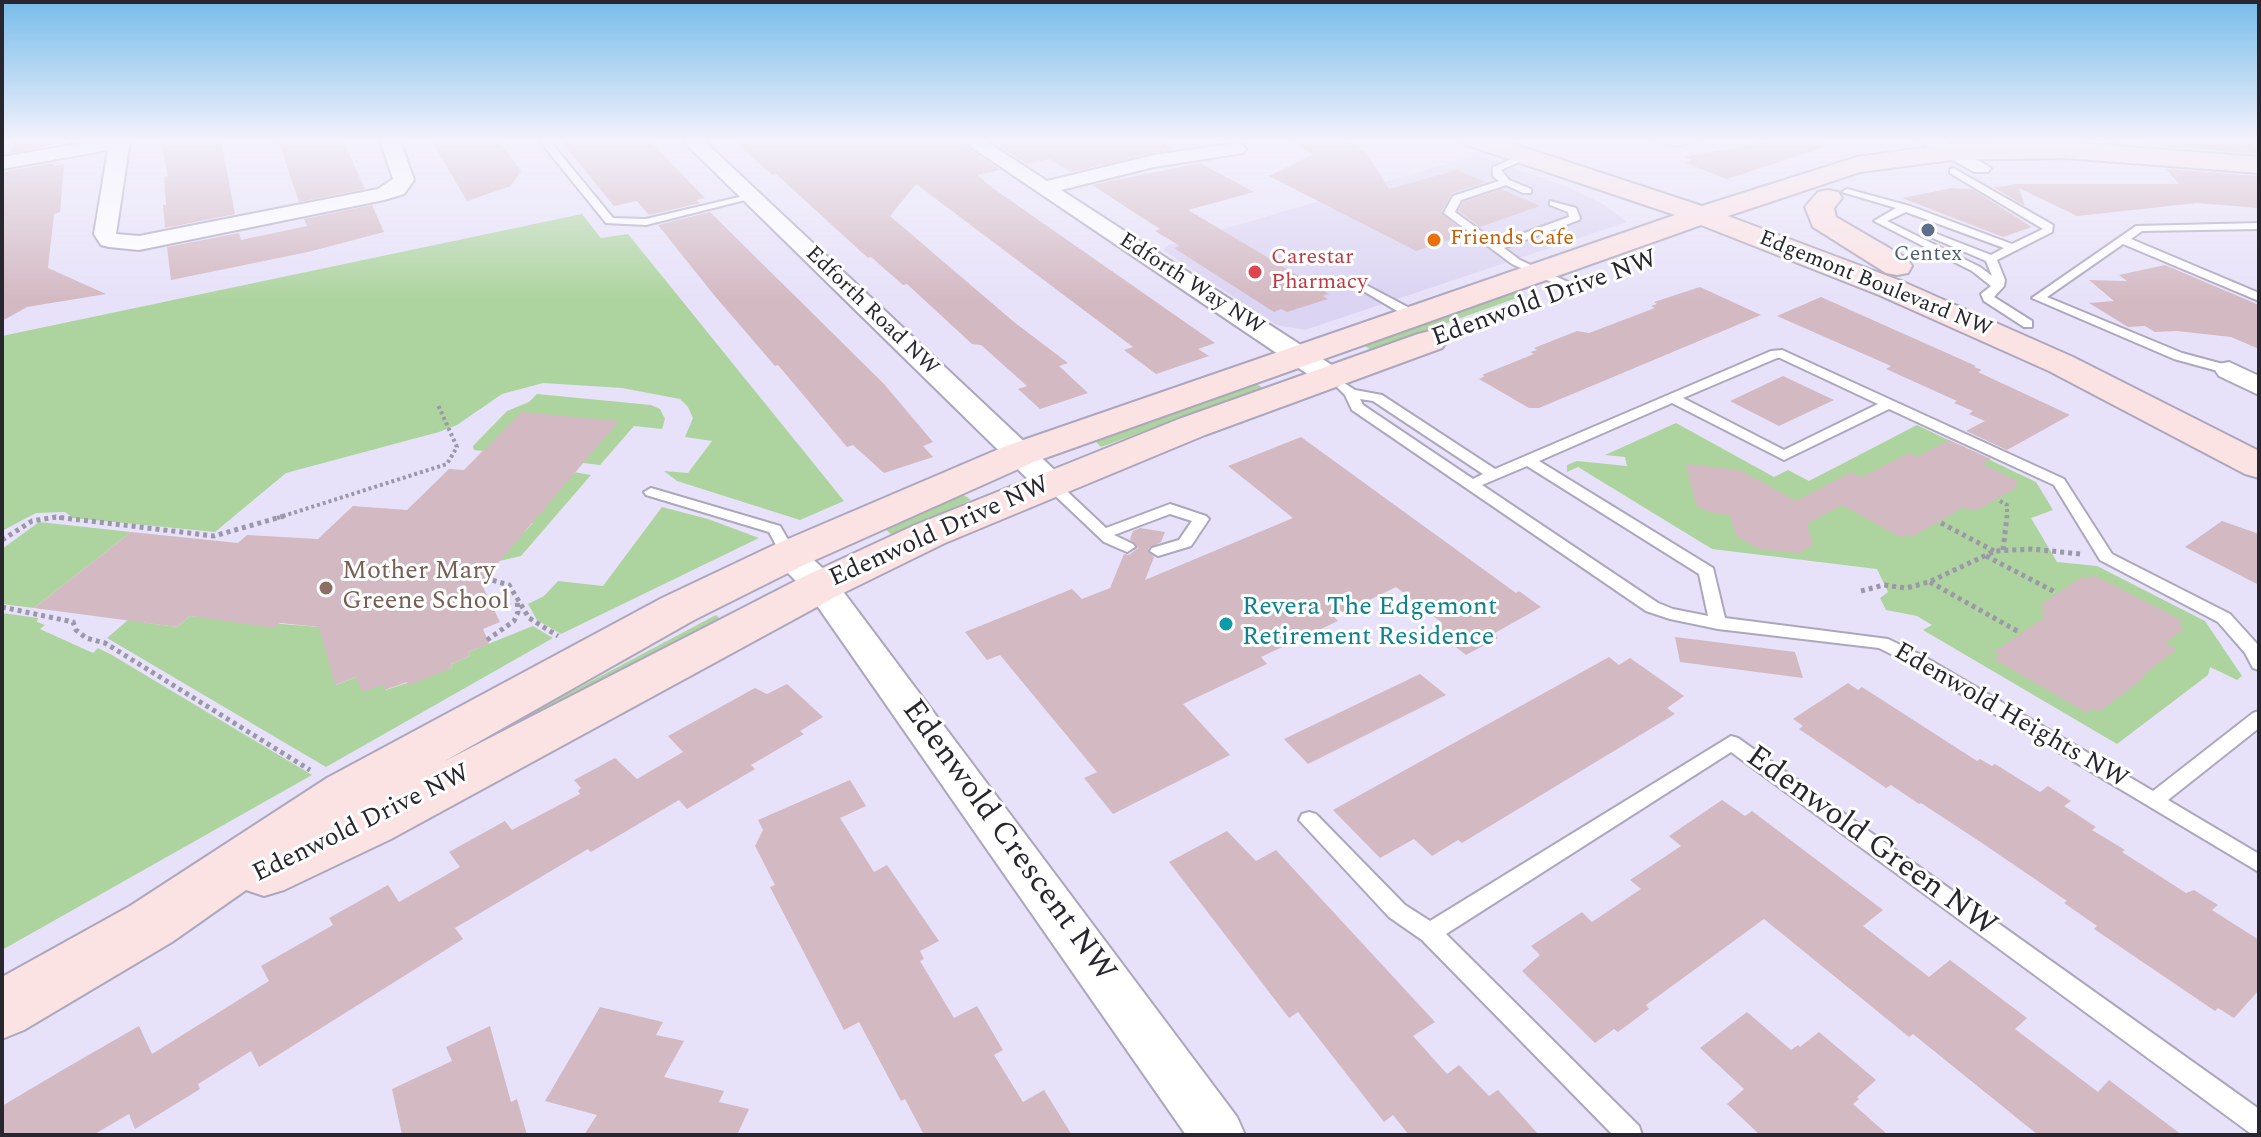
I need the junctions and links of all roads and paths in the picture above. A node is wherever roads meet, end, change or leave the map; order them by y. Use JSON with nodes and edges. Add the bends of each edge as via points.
{"nodes":[{"id":1,"x":112,"y":193,"type":"edge"},
{"id":2,"x":385,"y":193,"type":"edge"},
{"id":3,"x":587,"y":193,"type":"edge"},
{"id":4,"x":748,"y":193,"type":"edge"},
{"id":5,"x":1052,"y":193,"type":"edge"},
{"id":6,"x":1472,"y":193,"type":"edge"},
{"id":7,"x":1609,"y":193,"type":"edge"},
{"id":8,"x":1643,"y":193,"type":"edge"},
{"id":9,"x":1657,"y":193,"type":"edge"},
{"id":10,"x":1771,"y":193,"type":"edge"},
{"id":11,"x":1844,"y":193,"type":"edge"},
{"id":12,"x":1999,"y":193,"type":"edge"},
{"id":13,"x":1837,"y":195,"type":"junction"},
{"id":14,"x":752,"y":197,"type":"junction"},
{"id":15,"x":1554,"y":203,"type":"dead end"},
{"id":16,"x":1906,"y":208,"type":"junction"},
{"id":17,"x":1887,"y":215,"type":"junction"},
{"id":18,"x":1733,"y":219,"type":"junction"},
{"id":19,"x":1910,"y":224,"type":"dead end"},
{"id":20,"x":2259,"y":226,"type":"edge"},
{"id":21,"x":1938,"y":234,"type":"dead end"},
{"id":22,"x":1635,"y":240,"type":"junction"},
{"id":23,"x":2125,"y":241,"type":"junction"},
{"id":24,"x":1496,"y":247,"type":"junction"},
{"id":25,"x":2011,"y":247,"type":"junction"},
{"id":26,"x":1995,"y":256,"type":"junction"},
{"id":27,"x":1539,"y":272,"type":"junction"},
{"id":28,"x":1923,"y":281,"type":"junction"},
{"id":29,"x":1998,"y":286,"type":"junction"},
{"id":30,"x":1364,"y":287,"type":"dead end"},
{"id":31,"x":1575,"y":289,"type":"junction"},
{"id":32,"x":2259,"y":297,"type":"edge"},
{"id":33,"x":1413,"y":315,"type":"junction"},
{"id":34,"x":2028,"y":324,"type":"junction"},
{"id":35,"x":1298,"y":355,"type":"junction"},
{"id":36,"x":2229,"y":370,"type":"joint"},
{"id":37,"x":1341,"y":385,"type":"junction"},
{"id":38,"x":2259,"y":387,"type":"edge"},
{"id":39,"x":1672,"y":398,"type":"junction"},
{"id":40,"x":1890,"y":403,"type":"junction"},
{"id":41,"x":438,"y":405,"type":"dead end"},
{"id":42,"x":2259,"y":434,"type":"edge"},
{"id":43,"x":1020,"y":454,"type":"junction"},
{"id":44,"x":1526,"y":459,"type":"junction"},
{"id":45,"x":2259,"y":466,"type":"edge"},
{"id":46,"x":1493,"y":474,"type":"junction"},
{"id":47,"x":1051,"y":484,"type":"junction"},
{"id":48,"x":1473,"y":484,"type":"junction"},
{"id":49,"x":651,"y":492,"type":"dead end"},
{"id":50,"x":2000,"y":501,"type":"dead end"},
{"id":51,"x":1941,"y":523,"type":"dead end"},
{"id":52,"x":1104,"y":534,"type":"junction"},
{"id":53,"x":2,"y":540,"type":"edge"},
{"id":54,"x":1127,"y":547,"type":"dead end"},
{"id":55,"x":2003,"y":550,"type":"junction"},
{"id":56,"x":1158,"y":551,"type":"dead end"},
{"id":57,"x":1995,"y":551,"type":"junction"},
{"id":58,"x":1986,"y":555,"type":"junction"},
{"id":59,"x":2106,"y":557,"type":"junction"},
{"id":60,"x":805,"y":571,"type":"junction"},
{"id":61,"x":485,"y":578,"type":"dead end"},
{"id":62,"x":1929,"y":582,"type":"junction"},
{"id":63,"x":1861,"y":591,"type":"dead end"},
{"id":64,"x":2055,"y":592,"type":"dead end"},
{"id":65,"x":516,"y":595,"type":"junction"},
{"id":66,"x":2,"y":607,"type":"edge"},
{"id":67,"x":1718,"y":623,"type":"junction"},
{"id":68,"x":2019,"y":632,"type":"dead end"},
{"id":69,"x":562,"y":639,"type":"dead end"},
{"id":70,"x":487,"y":640,"type":"dead end"},
{"id":71,"x":2259,"y":664,"type":"edge"},
{"id":72,"x":2259,"y":718,"type":"edge"},
{"id":73,"x":319,"y":775,"type":"dead end"},
{"id":74,"x":2154,"y":801,"type":"junction"},
{"id":75,"x":1309,"y":820,"type":"dead end"},
{"id":76,"x":2259,"y":864,"type":"edge"},
{"id":77,"x":1430,"y":933,"type":"junction"},
{"id":78,"x":2,"y":1010,"type":"edge"},
{"id":79,"x":2259,"y":1124,"type":"edge"},
{"id":80,"x":1218,"y":1135,"type":"edge"},
{"id":81,"x":1630,"y":1135,"type":"edge"}],
"edges":[{"from":1,"to":2,"type":"street","via":[[105,234],[109,240],[139,243]]},
{"from":3,"to":14,"type":"lane","via":[[610,221],[646,222]]},
{"from":4,"to":14,"type":"street","name":"Edforth Road NW"},
{"from":5,"to":35,"type":"street","name":"Edforth Way NW"},
{"from":6,"to":24,"type":"lane","via":[[1457,198],[1449,213]]},
{"from":7,"to":22,"type":"street","via":[[1641,212],[1645,228]]},
{"from":8,"to":18,"type":"street","name":"Edgemont Boulevard NW"},
{"from":9,"to":18,"type":"street","name":"Edgemont Boulevard NW"},
{"from":10,"to":18,"type":"street"},
{"from":11,"to":13,"type":"street"},
{"from":12,"to":25,"type":"lane","via":[[2048,225],[2048,230]]},
{"from":13,"to":16,"type":"lane"},
{"from":13,"to":18,"type":"street"},
{"from":13,"to":28,"type":"street","via":[[1819,207],[1823,221]]},
{"from":14,"to":43,"type":"street","name":"Edforth Road NW"},
{"from":15,"to":24,"type":"lane","via":[[1572,210],[1575,218]]},
{"from":16,"to":17,"type":"lane"},
{"from":16,"to":25,"type":"lane"},
{"from":17,"to":19,"type":"lane"},
{"from":17,"to":29,"type":"lane","via":[[1879,221],[1976,269]]},
{"from":18,"to":22,"type":"street","name":"Edenwold Drive NW"},
{"from":18,"to":28,"type":"street","name":"Edgemont Boulevard NW"},
{"from":18,"to":31,"type":"street","name":"Edenwold Drive NW"},
{"from":18,"to":45,"type":"street","name":"Edgemont Boulevard NW","via":[[2001,336]]},
{"from":20,"to":23,"type":"lane","via":[[2140,228]]},
{"from":21,"to":26,"type":"lane"},
{"from":22,"to":27,"type":"street","name":"Edenwold Drive NW"},
{"from":23,"to":32,"type":"lane"},
{"from":23,"to":36,"type":"lane","via":[[2038,298],[2178,356]]},
{"from":24,"to":27,"type":"lane"},
{"from":25,"to":26,"type":"lane"},
{"from":26,"to":29,"type":"lane"},
{"from":27,"to":31,"type":"lane"},
{"from":27,"to":33,"type":"street","name":"Edenwold Drive NW"},
{"from":28,"to":34,"type":"street","name":"Edgemont Boulevard NW"},
{"from":29,"to":34,"type":"lane","via":[[1988,299]]},
{"from":30,"to":33,"type":"lane"},
{"from":31,"to":37,"type":"street","name":"Edenwold Drive NW"},
{"from":33,"to":35,"type":"street","name":"Edenwold Drive NW"},
{"from":34,"to":42,"type":"street","name":"Edgemont Boulevard NW"},
{"from":35,"to":37,"type":"street","name":"Edforth Way NW"},
{"from":35,"to":43,"type":"street","name":"Edenwold Drive NW"},
{"from":36,"to":38,"type":"street"},
{"from":37,"to":46,"type":"lane","via":[[1377,398]]},
{"from":37,"to":47,"type":"street","name":"Edenwold Drive NW","via":[[1192,427]]},
{"from":37,"to":48,"type":"lane","name":"Edenwold Heights NW","via":[[1357,407]]},
{"from":39,"to":40,"type":"lane","via":[[1777,353]]},
{"from":39,"to":40,"type":"lane","via":[[1784,456]]},
{"from":39,"to":44,"type":"lane"},
{"from":40,"to":59,"type":"lane","via":[[2059,482]]},
{"from":41,"to":53,"type":"path","via":[[457,447],[447,464],[239,530],[214,536],[56,517],[32,521]]},
{"from":43,"to":47,"type":"street","name":"Edforth Road NW"},
{"from":43,"to":60,"type":"street","name":"Edenwold Drive NW"},
{"from":44,"to":46,"type":"lane"},
{"from":44,"to":67,"type":"lane","via":[[1707,572]]},
{"from":46,"to":48,"type":"lane"},
{"from":47,"to":52,"type":"lane"},
{"from":47,"to":60,"type":"street","name":"Edenwold Drive NW","via":[[930,534]]},
{"from":48,"to":67,"type":"lane","name":"Edenwold Heights NW","via":[[1652,607]]},
{"from":49,"to":60,"type":"lane","via":[[775,529]]},
{"from":50,"to":55,"type":"path","via":[[2008,511]]},
{"from":51,"to":57,"type":"path"},
{"from":52,"to":54,"type":"lane"},
{"from":52,"to":56,"type":"lane","via":[[1170,509],[1201,519],[1185,543]]},
{"from":55,"to":57,"type":"path"},
{"from":55,"to":59,"type":"path"},
{"from":57,"to":58,"type":"path"},
{"from":58,"to":62,"type":"path"},
{"from":58,"to":64,"type":"path"},
{"from":59,"to":71,"type":"lane","via":[[2224,618]]},
{"from":60,"to":78,"type":"street","name":"Edenwold Drive NW","via":[[372,824],[151,924]]},
{"from":60,"to":80,"type":"street","name":"Edenwold Crescent NW"},
{"from":61,"to":65,"type":"path","via":[[502,581]]},
{"from":62,"to":63,"type":"path"},
{"from":62,"to":68,"type":"path"},
{"from":65,"to":69,"type":"path","via":[[529,618]]},
{"from":65,"to":70,"type":"path","via":[[514,621]]},
{"from":66,"to":73,"type":"path","via":[[73,622],[86,638],[105,643]]},
{"from":67,"to":74,"type":"lane","name":"Edenwold Heights NW","via":[[1882,643]]},
{"from":72,"to":74,"type":"lane","name":"Edenwold Heights NW"},
{"from":74,"to":76,"type":"lane","name":"Edenwold Heights NW"},
{"from":75,"to":77,"type":"lane","via":[[1397,911]]},
{"from":77,"to":79,"type":"lane","name":"Edenwold Green NW","via":[[1731,743]]},
{"from":77,"to":81,"type":"lane"}]}
